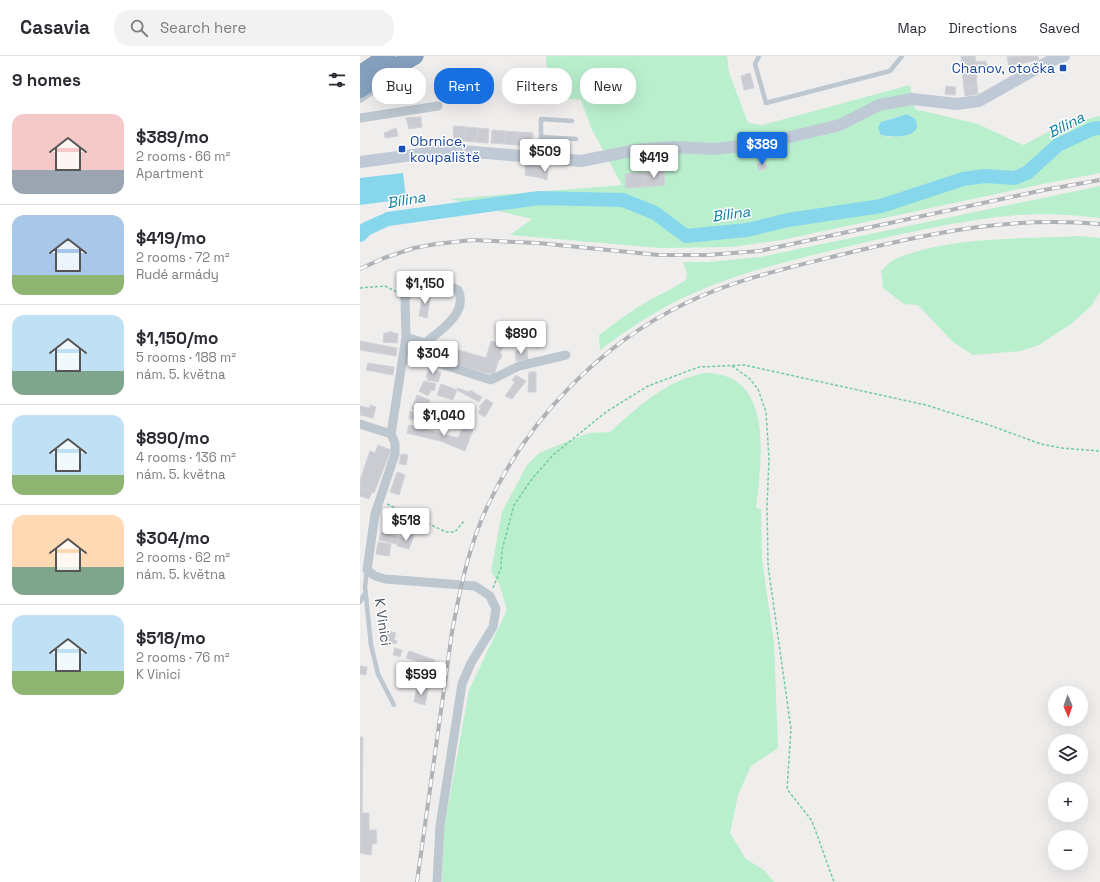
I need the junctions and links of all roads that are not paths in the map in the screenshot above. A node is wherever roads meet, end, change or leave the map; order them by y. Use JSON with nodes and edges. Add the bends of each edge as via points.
{"nodes":[{"id":1,"x":415,"y":56,"type":"edge"},
{"id":2,"x":759,"y":56,"type":"edge"},
{"id":3,"x":902,"y":56,"type":"edge"},
{"id":4,"x":1064,"y":56,"type":"edge"},
{"id":5,"x":1047,"y":59,"type":"edge"},
{"id":6,"x":388,"y":63,"type":"edge"},
{"id":7,"x":360,"y":74,"type":"edge"},
{"id":8,"x":360,"y":90,"type":"edge"},
{"id":9,"x":360,"y":101,"type":"edge"},
{"id":10,"x":438,"y":106,"type":"dead end"},
{"id":11,"x":360,"y":118,"type":"edge"},
{"id":12,"x":572,"y":121,"type":"dead end"},
{"id":13,"x":541,"y":137,"type":"junction"},
{"id":14,"x":576,"y":138,"type":"dead end"},
{"id":15,"x":540,"y":158,"type":"junction"},
{"id":16,"x":360,"y":162,"type":"edge"},
{"id":17,"x":406,"y":338,"type":"junction"},
{"id":18,"x":425,"y":343,"type":"junction"},
{"id":19,"x":566,"y":355,"type":"dead end"},
{"id":20,"x":360,"y":424,"type":"edge"},
{"id":21,"x":392,"y":434,"type":"junction"},
{"id":22,"x":367,"y":570,"type":"junction"},
{"id":23,"x":365,"y":593,"type":"junction"},
{"id":24,"x":360,"y":602,"type":"edge"},
{"id":25,"x":394,"y":705,"type":"dead end"},
{"id":26,"x":437,"y":882,"type":"edge"}],
"edges":[{"from":1,"to":6,"type":"highway"},
{"from":2,"to":3,"type":"lane","via":[[755,64],[766,103],[890,71]]},
{"from":4,"to":5,"type":"street"},
{"from":5,"to":15,"type":"street","via":[[979,101],[957,104],[912,99],[879,105],[840,125],[765,143],[715,149],[672,147],[636,150],[581,161]]},
{"from":6,"to":7,"type":"highway"},
{"from":6,"to":8,"type":"highway"},
{"from":6,"to":9,"type":"lane","via":[[375,91]]},
{"from":10,"to":11,"type":"street"},
{"from":12,"to":13,"type":"lane","via":[[541,119]]},
{"from":13,"to":14,"type":"lane"},
{"from":13,"to":15,"type":"lane"},
{"from":15,"to":16,"type":"street","via":[[450,150]]},
{"from":17,"to":18,"type":"street"},
{"from":17,"to":18,"type":"street","via":[[405,298],[408,293],[416,287],[434,284],[458,290],[461,296],[460,307],[448,324]]},
{"from":17,"to":21,"type":"street","name":"K Vinici"},
{"from":18,"to":19,"type":"street","via":[[438,363],[491,380],[519,366]]},
{"from":20,"to":21,"type":"street"},
{"from":21,"to":22,"type":"street","name":"K Vinici","via":[[395,454],[375,514]]},
{"from":22,"to":23,"type":"lane","name":"K Vinici"},
{"from":22,"to":26,"type":"street","via":[[385,579],[475,586],[490,596],[496,609],[493,627],[471,663],[462,684],[440,826]]},
{"from":23,"to":24,"type":"lane"},
{"from":23,"to":25,"type":"lane","name":"K Vinici","via":[[371,645],[378,674]]}]}
